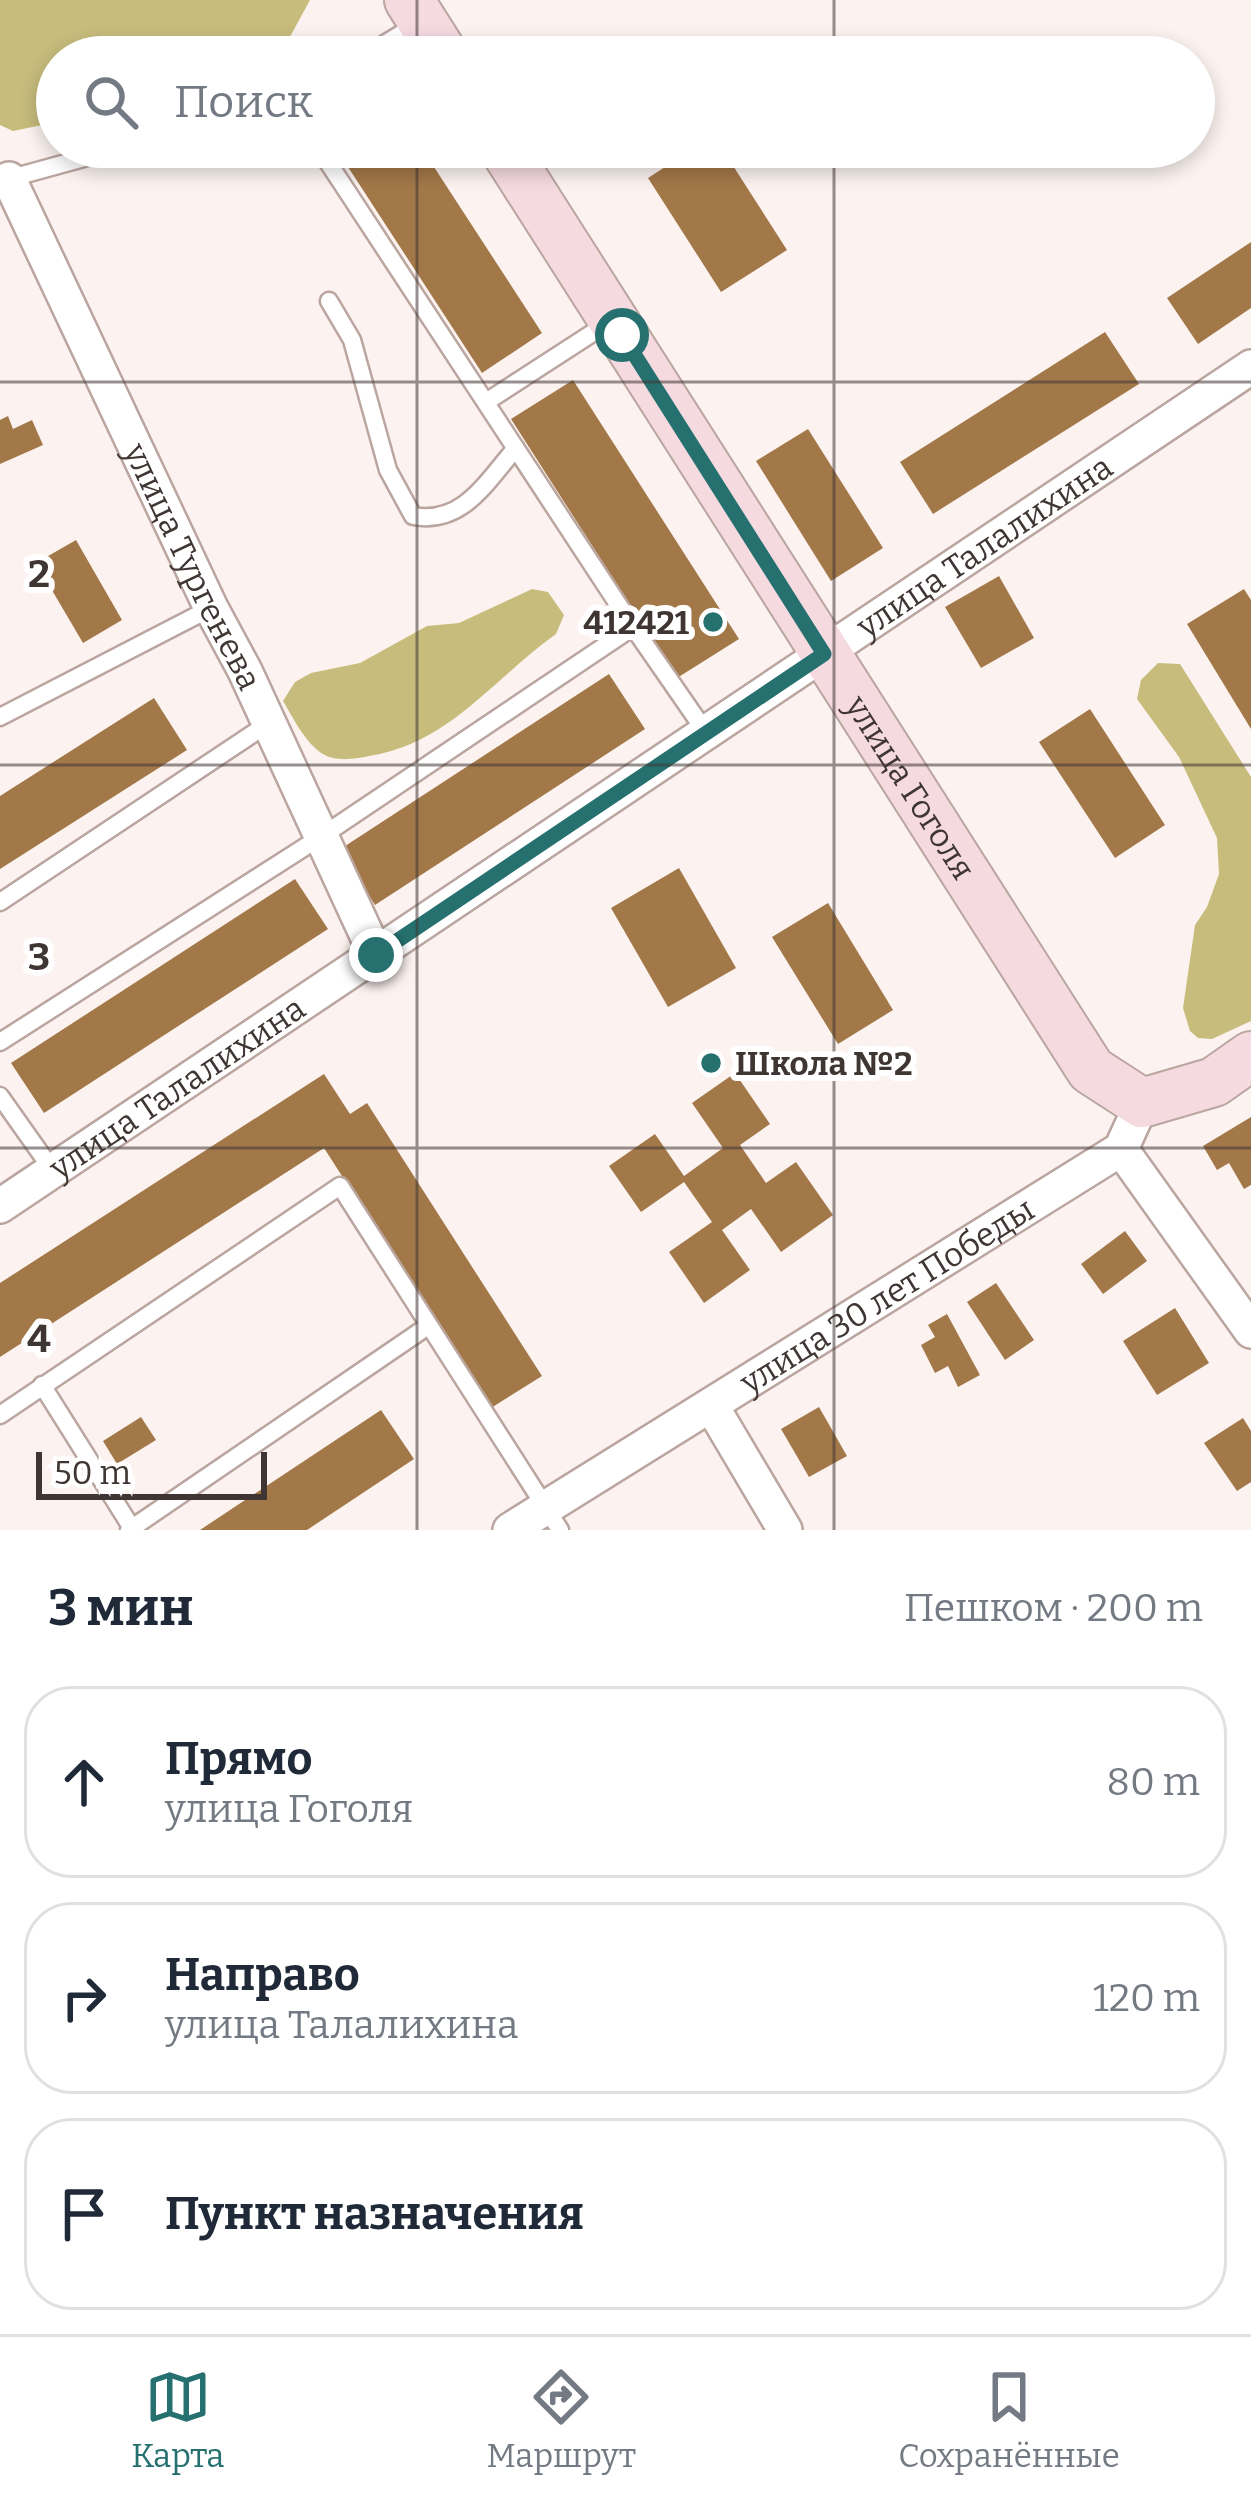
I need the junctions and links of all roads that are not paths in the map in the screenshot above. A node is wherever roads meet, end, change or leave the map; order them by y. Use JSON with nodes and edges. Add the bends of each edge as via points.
{"nodes":[{"id":1,"x":48,"y":168,"type":"edge"},
{"id":2,"x":332,"y":168,"type":"edge"},
{"id":3,"x":516,"y":168,"type":"edge"},
{"id":4,"x":4,"y":180,"type":"edge"},
{"id":5,"x":328,"y":301,"type":"dead end"},
{"id":6,"x":613,"y":319,"type":"junction"},
{"id":7,"x":1251,"y":368,"type":"edge"},
{"id":8,"x":486,"y":402,"type":"junction"},
{"id":9,"x":516,"y":448,"type":"junction"},
{"id":10,"x":211,"y":608,"type":"junction"},
{"id":11,"x":634,"y":627,"type":"junction"},
{"id":12,"x":824,"y":654,"type":"junction"},
{"id":13,"x":0,"y":717,"type":"edge"},
{"id":14,"x":269,"y":723,"type":"junction"},
{"id":15,"x":705,"y":731,"type":"junction"},
{"id":16,"x":322,"y":836,"type":"junction"},
{"id":17,"x":0,"y":902,"type":"edge"},
{"id":18,"x":376,"y":955,"type":"junction"},
{"id":19,"x":0,"y":1042,"type":"edge"},
{"id":20,"x":1251,"y":1056,"type":"edge"},
{"id":21,"x":0,"y":1096,"type":"edge"},
{"id":22,"x":1142,"y":1103,"type":"junction"},
{"id":23,"x":1121,"y":1149,"type":"junction"},
{"id":24,"x":53,"y":1172,"type":"junction"},
{"id":25,"x":0,"y":1206,"type":"edge"},
{"id":26,"x":428,"y":1326,"type":"junction"},
{"id":27,"x":1251,"y":1330,"type":"edge"},
{"id":28,"x":42,"y":1385,"type":"junction"},
{"id":29,"x":711,"y":1406,"type":"junction"},
{"id":30,"x":0,"y":1414,"type":"edge"},
{"id":31,"x":553,"y":1520,"type":"edge"},
{"id":32,"x":130,"y":1528,"type":"edge"},
{"id":33,"x":511,"y":1530,"type":"edge"},
{"id":34,"x":785,"y":1530,"type":"edge"}],
"edges":[{"from":1,"to":4,"type":"lane"},
{"from":2,"to":8,"type":"lane"},
{"from":3,"to":6,"type":"street","name":"улица Гоголя"},
{"from":4,"to":10,"type":"street","name":"улица Тургенева"},
{"from":5,"to":9,"type":"lane","via":[[352,340],[388,470],[413,516],[436,520],[464,508]]},
{"from":6,"to":8,"type":"lane"},
{"from":6,"to":12,"type":"street","name":"улица Гоголя"},
{"from":7,"to":12,"type":"street","name":"улица Талалихина"},
{"from":8,"to":9,"type":"lane"},
{"from":9,"to":11,"type":"lane"},
{"from":10,"to":13,"type":"lane"},
{"from":10,"to":14,"type":"street","name":"улица Тургенева"},
{"from":11,"to":15,"type":"lane"},
{"from":11,"to":16,"type":"lane"},
{"from":12,"to":15,"type":"street","name":"улица Талалихина"},
{"from":12,"to":22,"type":"street","name":"улица Гоголя","via":[[1091,1070]]},
{"from":14,"to":16,"type":"street","name":"улица Тургенева"},
{"from":14,"to":17,"type":"lane"},
{"from":15,"to":18,"type":"street","name":"улица Талалихина"},
{"from":16,"to":18,"type":"street","name":"улица Тургенева"},
{"from":16,"to":19,"type":"lane"},
{"from":18,"to":24,"type":"street","name":"улица Талалихина"},
{"from":20,"to":22,"type":"street","via":[[1214,1082]]},
{"from":21,"to":24,"type":"lane"},
{"from":22,"to":23,"type":"street"},
{"from":23,"to":27,"type":"street"},
{"from":23,"to":29,"type":"street","name":"улица 30 лет Победы"},
{"from":24,"to":25,"type":"street","name":"улица Талалихина"},
{"from":26,"to":28,"type":"lane","via":[[340,1186]]},
{"from":26,"to":31,"type":"lane"},
{"from":26,"to":32,"type":"lane"},
{"from":28,"to":30,"type":"lane"},
{"from":28,"to":32,"type":"lane"},
{"from":29,"to":31,"type":"street","name":"улица 30 лет Победы"},
{"from":29,"to":34,"type":"street"},
{"from":31,"to":33,"type":"street","name":"улица 30 лет Победы"}]}
